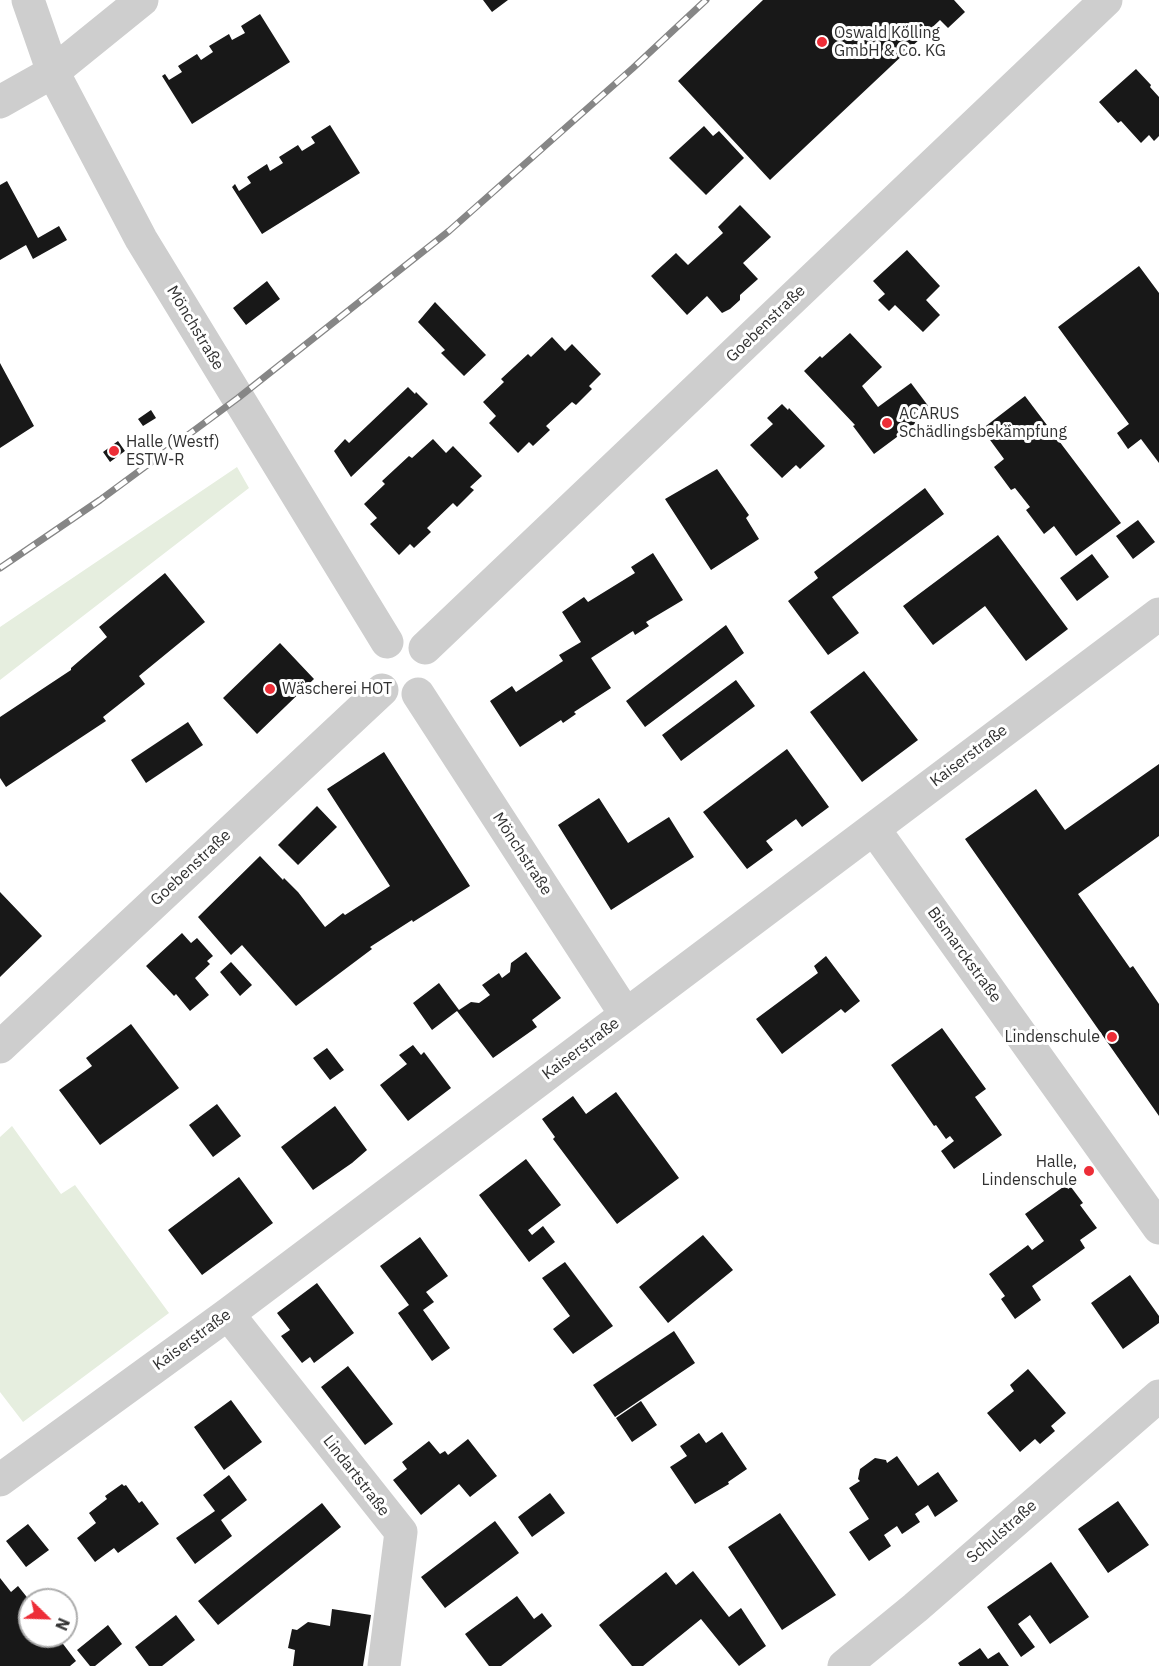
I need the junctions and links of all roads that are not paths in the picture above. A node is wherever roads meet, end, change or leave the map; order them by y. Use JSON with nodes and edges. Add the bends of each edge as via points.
{"nodes":[{"id":1,"x":28,"y":0,"type":"edge"},
{"id":2,"x":142,"y":0,"type":"edge"},
{"id":3,"x":1106,"y":0,"type":"edge"},
{"id":4,"x":53,"y":72,"type":"junction"},
{"id":5,"x":0,"y":102,"type":"edge"},
{"id":6,"x":1159,"y":614,"type":"edge"},
{"id":7,"x":387,"y":642,"type":"junction"},
{"id":8,"x":425,"y":648,"type":"junction"},
{"id":9,"x":382,"y":690,"type":"junction"},
{"id":10,"x":418,"y":694,"type":"junction"},
{"id":11,"x":874,"y":829,"type":"junction"},
{"id":12,"x":626,"y":1015,"type":"junction"},
{"id":13,"x":0,"y":1047,"type":"edge"},
{"id":14,"x":1159,"y":1228,"type":"edge"},
{"id":15,"x":228,"y":1314,"type":"junction"},
{"id":16,"x":1159,"y":1396,"type":"edge"},
{"id":17,"x":0,"y":1480,"type":"edge"},
{"id":18,"x":384,"y":1666,"type":"edge"},
{"id":19,"x":844,"y":1666,"type":"edge"}],
"edges":[{"from":1,"to":4,"type":"street","name":"Mönchstraße"},
{"from":2,"to":4,"type":"street"},
{"from":3,"to":8,"type":"street","name":"Goebenstraße"},
{"from":4,"to":5,"type":"street"},
{"from":4,"to":7,"type":"street","name":"Mönchstraße","via":[[141,239]]},
{"from":6,"to":11,"type":"street","name":"Kaiserstraße"},
{"from":7,"to":8,"type":"street","via":[[407,638]]},
{"from":7,"to":9,"type":"street","via":[[377,652],[373,664],[374,678]]},
{"from":8,"to":10,"type":"street","via":[[432,659],[433,672],[428,685]]},
{"from":9,"to":10,"type":"street","via":[[399,698]]},
{"from":9,"to":13,"type":"street","name":"Goebenstraße"},
{"from":10,"to":12,"type":"street","name":"Mönchstraße"},
{"from":11,"to":12,"type":"street","name":"Kaiserstraße"},
{"from":11,"to":14,"type":"street","name":"Bismarckstraße"},
{"from":12,"to":15,"type":"street","name":"Kaiserstraße"},
{"from":15,"to":17,"type":"street","name":"Kaiserstraße"},
{"from":15,"to":18,"type":"street","name":"Lindartstraße","via":[[401,1532]]},
{"from":16,"to":19,"type":"street","name":"Schulstraße"}]}
